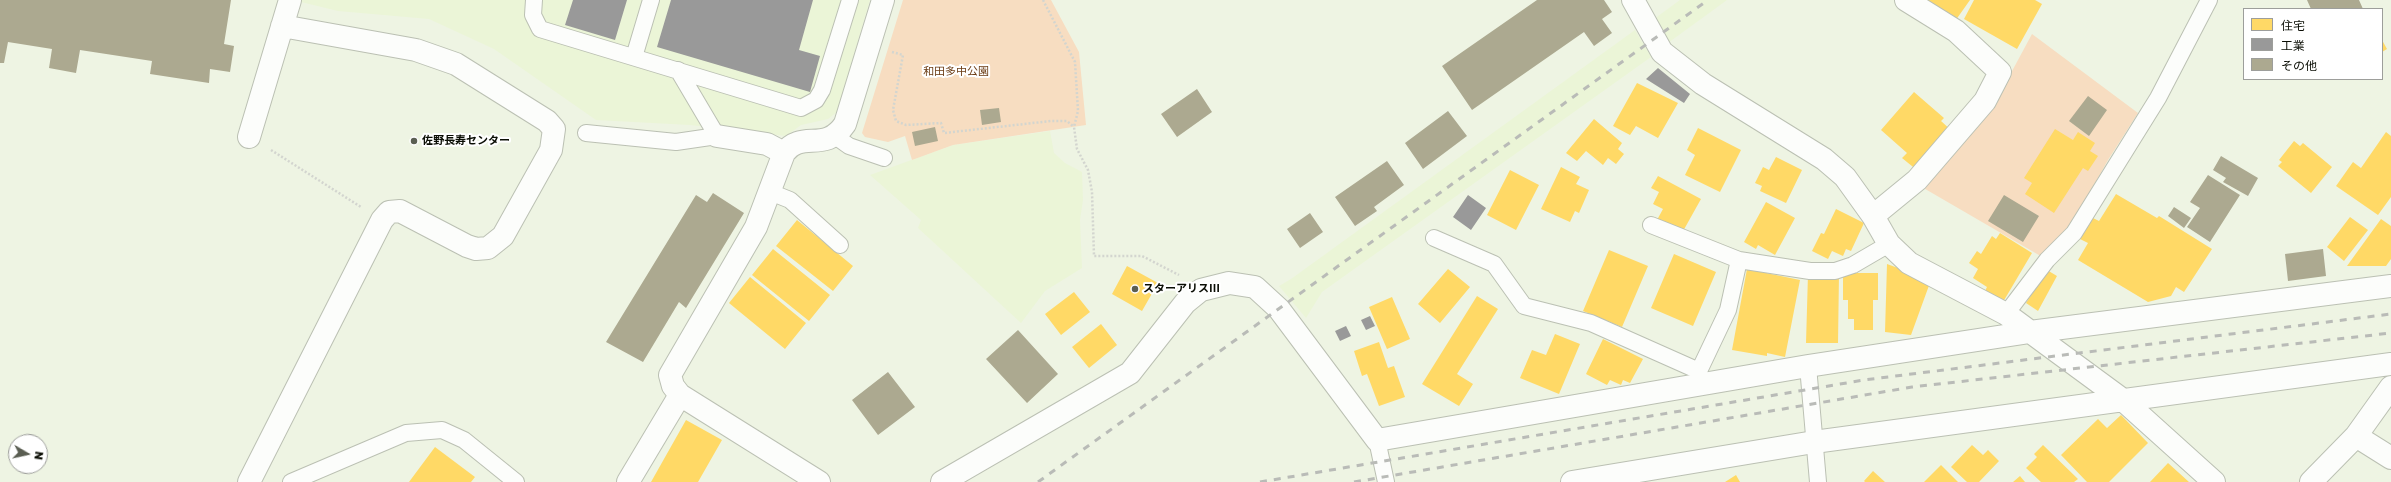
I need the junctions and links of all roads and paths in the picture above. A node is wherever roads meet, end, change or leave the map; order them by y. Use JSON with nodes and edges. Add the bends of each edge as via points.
{"nodes":[{"id":1,"x":290,"y":0,"type":"edge"},
{"id":2,"x":534,"y":0,"type":"edge"},
{"id":3,"x":651,"y":0,"type":"edge"},
{"id":4,"x":850,"y":0,"type":"edge"},
{"id":5,"x":883,"y":0,"type":"edge"},
{"id":6,"x":1043,"y":0,"type":"edge"},
{"id":7,"x":1632,"y":0,"type":"edge"},
{"id":8,"x":1906,"y":0,"type":"edge"},
{"id":9,"x":2209,"y":0,"type":"edge"},
{"id":10,"x":282,"y":26,"type":"junction"},
{"id":11,"x":887,"y":50,"type":"dead end"},
{"id":12,"x":634,"y":57,"type":"junction"},
{"id":13,"x":678,"y":70,"type":"junction"},
{"id":14,"x":1074,"y":126,"type":"junction"},
{"id":15,"x":586,"y":133,"type":"dead end"},
{"id":16,"x":717,"y":136,"type":"junction"},
{"id":17,"x":835,"y":136,"type":"junction"},
{"id":18,"x":249,"y":137,"type":"joint"},
{"id":19,"x":784,"y":153,"type":"junction"},
{"id":20,"x":884,"y":158,"type":"dead end"},
{"id":21,"x":770,"y":192,"type":"junction"},
{"id":22,"x":1873,"y":216,"type":"junction"},
{"id":23,"x":382,"y":220,"type":"junction"},
{"id":24,"x":1651,"y":225,"type":"dead end"},
{"id":25,"x":1434,"y":238,"type":"dead end"},
{"id":26,"x":1889,"y":244,"type":"junction"},
{"id":27,"x":840,"y":245,"type":"dead end"},
{"id":28,"x":1740,"y":260,"type":"junction"},
{"id":29,"x":1181,"y":276,"type":"dead end"},
{"id":30,"x":2391,"y":286,"type":"edge"},
{"id":31,"x":2006,"y":314,"type":"junction"},
{"id":32,"x":2030,"y":332,"type":"junction"},
{"id":33,"x":2391,"y":364,"type":"edge"},
{"id":34,"x":1808,"y":366,"type":"junction"},
{"id":35,"x":1700,"y":378,"type":"junction"},
{"id":36,"x":2391,"y":387,"type":"edge"},
{"id":37,"x":680,"y":395,"type":"junction"},
{"id":38,"x":2123,"y":400,"type":"junction"},
{"id":39,"x":2356,"y":436,"type":"junction"},
{"id":40,"x":1377,"y":440,"type":"junction"},
{"id":41,"x":1814,"y":442,"type":"junction"},
{"id":42,"x":2391,"y":458,"type":"edge"},
{"id":43,"x":249,"y":482,"type":"edge"},
{"id":44,"x":292,"y":482,"type":"edge"},
{"id":45,"x":516,"y":482,"type":"edge"},
{"id":46,"x":628,"y":482,"type":"edge"},
{"id":47,"x":819,"y":482,"type":"edge"},
{"id":48,"x":942,"y":482,"type":"edge"},
{"id":49,"x":1386,"y":482,"type":"edge"},
{"id":50,"x":1572,"y":482,"type":"edge"},
{"id":51,"x":1818,"y":482,"type":"edge"},
{"id":52,"x":2214,"y":482,"type":"edge"},
{"id":53,"x":2311,"y":482,"type":"edge"}],
"edges":[{"from":1,"to":10,"type":"street"},
{"from":2,"to":12,"type":"lane","via":[[534,15],[540,29]]},
{"from":3,"to":12,"type":"lane"},
{"from":4,"to":13,"type":"lane","via":[[822,90],[816,100],[801,108]]},
{"from":5,"to":17,"type":"street","via":[[850,111],[845,124]]},
{"from":6,"to":14,"type":"path","via":[[1075,62],[1078,111]]},
{"from":7,"to":22,"type":"street","via":[[1662,52],[1703,84],[1824,159],[1845,177]]},
{"from":8,"to":22,"type":"street","via":[[1956,31],[2000,72],[1985,101],[1917,180]]},
{"from":9,"to":31,"type":"lane","via":[[2158,98],[2074,233],[2047,260]]},
{"from":10,"to":18,"type":"street"},
{"from":10,"to":23,"type":"street","via":[[416,50],[456,64],[548,120],[554,129],[551,150],[503,236],[488,248],[476,249],[467,246],[400,211],[389,212]]},
{"from":11,"to":14,"type":"path","via":[[903,55],[895,88],[893,110],[896,121],[906,125],[941,123],[944,133],[1051,121],[1067,121]]},
{"from":12,"to":13,"type":"lane"},
{"from":13,"to":16,"type":"lane"},
{"from":14,"to":29,"type":"path","via":[[1076,149],[1088,170],[1092,192],[1094,256],[1142,256]]},
{"from":15,"to":16,"type":"lane","via":[[676,142]]},
{"from":16,"to":19,"type":"street","via":[[767,144]]},
{"from":17,"to":19,"type":"street","via":[[825,140],[798,142],[789,146]]},
{"from":17,"to":20,"type":"lane","via":[[849,146]]},
{"from":18,"to":23,"type":"path"},
{"from":19,"to":21,"type":"street"},
{"from":21,"to":27,"type":"lane","via":[[790,200]]},
{"from":21,"to":37,"type":"street","via":[[756,227],[670,375],[673,386]]},
{"from":22,"to":26,"type":"street"},
{"from":23,"to":43,"type":"street"},
{"from":24,"to":28,"type":"lane"},
{"from":25,"to":35,"type":"lane","via":[[1494,264],[1524,306],[1591,323]]},
{"from":26,"to":28,"type":"lane","via":[[1853,266],[1835,271],[1810,271]]},
{"from":26,"to":31,"type":"street","via":[[1910,263]]},
{"from":28,"to":35,"type":"lane","via":[[1728,310]]},
{"from":30,"to":32,"type":"street"},
{"from":31,"to":32,"type":"street"},
{"from":32,"to":34,"type":"street"},
{"from":32,"to":38,"type":"street"},
{"from":33,"to":38,"type":"street"},
{"from":34,"to":35,"type":"street"},
{"from":34,"to":41,"type":"lane"},
{"from":35,"to":40,"type":"street"},
{"from":36,"to":39,"type":"street"},
{"from":37,"to":46,"type":"street"},
{"from":37,"to":47,"type":"street"},
{"from":38,"to":41,"type":"street"},
{"from":38,"to":52,"type":"street"},
{"from":39,"to":42,"type":"street"},
{"from":39,"to":53,"type":"street"},
{"from":40,"to":48,"type":"street","via":[[1279,310],[1255,287],[1229,283],[1201,290],[1185,302],[1130,373]]},
{"from":40,"to":49,"type":"lane"},
{"from":41,"to":50,"type":"street"},
{"from":41,"to":51,"type":"lane"},
{"from":44,"to":45,"type":"lane","via":[[406,433],[442,430],[464,440]]}]}
